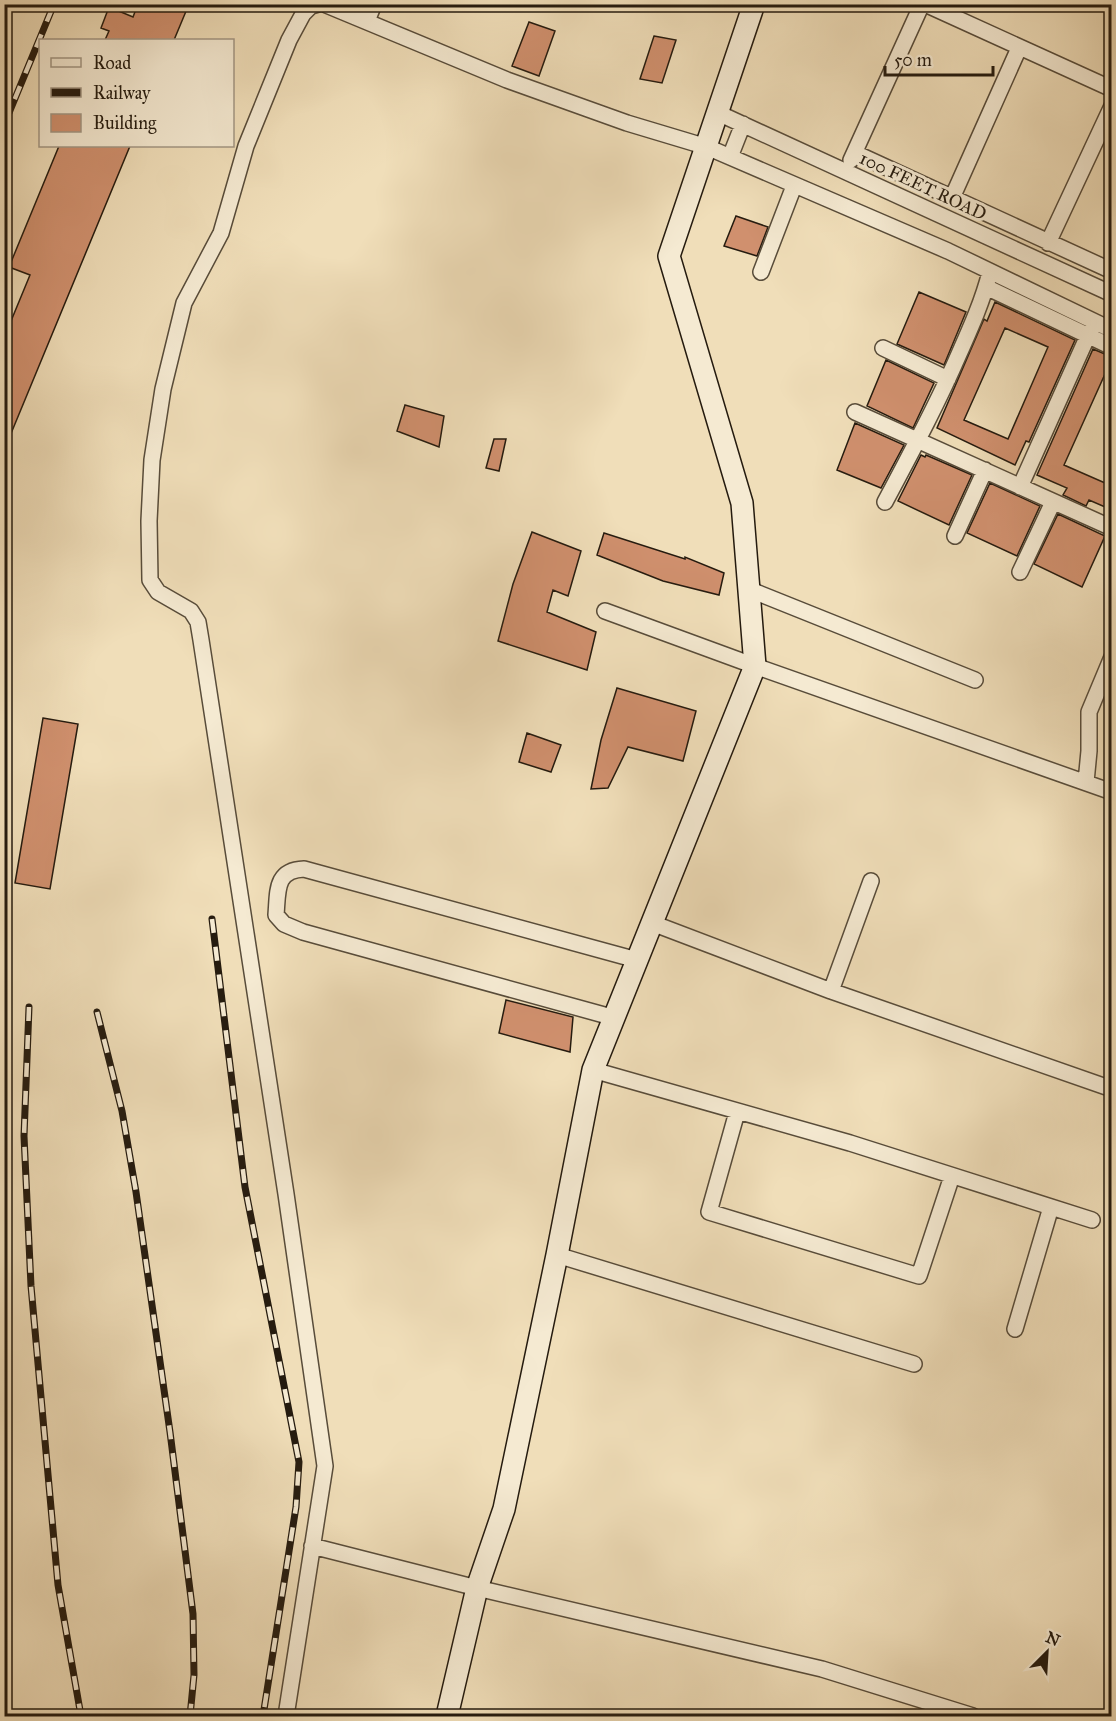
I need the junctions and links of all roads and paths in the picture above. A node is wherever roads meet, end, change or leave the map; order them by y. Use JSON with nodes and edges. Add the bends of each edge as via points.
{"nodes":[{"id":1,"x":318,"y":4,"type":"edge"},
{"id":2,"x":324,"y":4,"type":"edge"},
{"id":3,"x":374,"y":4,"type":"edge"},
{"id":4,"x":754,"y":4,"type":"edge"},
{"id":5,"x":923,"y":4,"type":"edge"},
{"id":6,"x":367,"y":21,"type":"junction"},
{"id":7,"x":1019,"y":48,"type":"junction"},
{"id":8,"x":1112,"y":89,"type":"edge"},
{"id":9,"x":1112,"y":106,"type":"edge"},
{"id":10,"x":718,"y":113,"type":"junction"},
{"id":11,"x":743,"y":124,"type":"junction"},
{"id":12,"x":707,"y":147,"type":"junction"},
{"id":13,"x":855,"y":153,"type":"junction"},
{"id":14,"x":730,"y":157,"type":"junction"},
{"id":15,"x":846,"y":172,"type":"junction"},
{"id":16,"x":794,"y":186,"type":"junction"},
{"id":17,"x":952,"y":198,"type":"junction"},
{"id":18,"x":1048,"y":243,"type":"junction"},
{"id":19,"x":1112,"y":271,"type":"edge"},
{"id":20,"x":761,"y":272,"type":"dead end"},
{"id":21,"x":988,"y":280,"type":"junction"},
{"id":22,"x":1112,"y":294,"type":"edge"},
{"id":23,"x":1091,"y":329,"type":"junction"},
{"id":24,"x":1112,"y":330,"type":"edge"},
{"id":25,"x":1112,"y":346,"type":"edge"},
{"id":26,"x":883,"y":348,"type":"dead end"},
{"id":27,"x":948,"y":379,"type":"junction"},
{"id":28,"x":855,"y":412,"type":"dead end"},
{"id":29,"x":918,"y":439,"type":"junction"},
{"id":30,"x":985,"y":470,"type":"junction"},
{"id":31,"x":1020,"y":487,"type":"junction"},
{"id":32,"x":885,"y":502,"type":"dead end"},
{"id":33,"x":1053,"y":502,"type":"junction"},
{"id":34,"x":1112,"y":528,"type":"edge"},
{"id":35,"x":956,"y":536,"type":"dead end"},
{"id":36,"x":1020,"y":572,"type":"dead end"},
{"id":37,"x":748,"y":589,"type":"junction"},
{"id":38,"x":605,"y":611,"type":"dead end"},
{"id":39,"x":1112,"y":657,"type":"edge"},
{"id":40,"x":755,"y":666,"type":"junction"},
{"id":41,"x":975,"y":680,"type":"dead end"},
{"id":42,"x":1086,"y":782,"type":"junction"},
{"id":43,"x":1112,"y":792,"type":"edge"},
{"id":44,"x":871,"y":881,"type":"dead end"},
{"id":45,"x":652,"y":923,"type":"junction"},
{"id":46,"x":637,"y":960,"type":"junction"},
{"id":47,"x":831,"y":991,"type":"junction"},
{"id":48,"x":615,"y":1018,"type":"junction"},
{"id":49,"x":593,"y":1070,"type":"junction"},
{"id":50,"x":1112,"y":1089,"type":"edge"},
{"id":51,"x":737,"y":1112,"type":"junction"},
{"id":52,"x":952,"y":1176,"type":"junction"},
{"id":53,"x":1051,"y":1207,"type":"junction"},
{"id":54,"x":1092,"y":1220,"type":"dead end"},
{"id":55,"x":557,"y":1255,"type":"junction"},
{"id":56,"x":1015,"y":1329,"type":"dead end"},
{"id":57,"x":914,"y":1364,"type":"dead end"},
{"id":58,"x":312,"y":1546,"type":"junction"},
{"id":59,"x":477,"y":1588,"type":"junction"},
{"id":60,"x":286,"y":1716,"type":"edge"},
{"id":61,"x":447,"y":1716,"type":"edge"},
{"id":62,"x":973,"y":1716,"type":"edge"}],
"edges":[{"from":1,"to":58,"type":"street","via":[[303,14],[289,40],[246,146],[221,233],[184,303],[163,389],[152,460],[149,521],[150,580],[158,592],[191,611],[198,622],[201,640],[325,1466]]},
{"from":2,"to":6,"type":"street"},
{"from":3,"to":6,"type":"street"},
{"from":4,"to":10,"type":"street"},
{"from":5,"to":7,"type":"street"},
{"from":5,"to":13,"type":"street"},
{"from":6,"to":12,"type":"street","via":[[507,80]]},
{"from":7,"to":8,"type":"street"},
{"from":7,"to":17,"type":"street"},
{"from":9,"to":18,"type":"street"},
{"from":10,"to":11,"type":"street","name":"100 FEET ROAD"},
{"from":10,"to":12,"type":"street"},
{"from":11,"to":14,"type":"street"},
{"from":11,"to":15,"type":"street","name":"100 FEET ROAD"},
{"from":12,"to":14,"type":"street"},
{"from":12,"to":37,"type":"street","via":[[669,256],[742,503]]},
{"from":13,"to":15,"type":"street"},
{"from":13,"to":17,"type":"street"},
{"from":14,"to":16,"type":"street"},
{"from":15,"to":22,"type":"street","name":"100 FEET ROAD"},
{"from":16,"to":20,"type":"street"},
{"from":16,"to":21,"type":"street","via":[[948,251]]},
{"from":17,"to":18,"type":"street"},
{"from":18,"to":19,"type":"street"},
{"from":21,"to":23,"type":"street"},
{"from":21,"to":27,"type":"street"},
{"from":23,"to":24,"type":"street"},
{"from":23,"to":25,"type":"street"},
{"from":23,"to":31,"type":"street"},
{"from":26,"to":27,"type":"street"},
{"from":27,"to":29,"type":"street"},
{"from":28,"to":29,"type":"street"},
{"from":29,"to":30,"type":"street"},
{"from":29,"to":32,"type":"street"},
{"from":30,"to":31,"type":"street"},
{"from":30,"to":35,"type":"street"},
{"from":31,"to":33,"type":"street"},
{"from":33,"to":34,"type":"street"},
{"from":33,"to":36,"type":"street"},
{"from":37,"to":40,"type":"street"},
{"from":37,"to":41,"type":"street"},
{"from":38,"to":40,"type":"street"},
{"from":39,"to":42,"type":"street","via":[[1089,712]]},
{"from":40,"to":42,"type":"street"},
{"from":40,"to":45,"type":"street"},
{"from":42,"to":43,"type":"street"},
{"from":44,"to":47,"type":"street"},
{"from":45,"to":46,"type":"street"},
{"from":45,"to":47,"type":"street"},
{"from":46,"to":48,"type":"street"},
{"from":46,"to":48,"type":"street","via":[[304,869],[292,870],[282,877],[276,915],[284,924],[303,933]]},
{"from":47,"to":50,"type":"street"},
{"from":48,"to":49,"type":"street"},
{"from":49,"to":51,"type":"street"},
{"from":49,"to":55,"type":"street"},
{"from":51,"to":52,"type":"street"},
{"from":51,"to":52,"type":"street","via":[[709,1212],[919,1276]]},
{"from":52,"to":53,"type":"street"},
{"from":53,"to":54,"type":"street"},
{"from":53,"to":56,"type":"street"},
{"from":55,"to":57,"type":"street"},
{"from":55,"to":59,"type":"street","via":[[504,1509]]},
{"from":58,"to":59,"type":"street"},
{"from":58,"to":60,"type":"street"},
{"from":59,"to":61,"type":"street"},
{"from":59,"to":62,"type":"street","via":[[822,1669]]}]}
